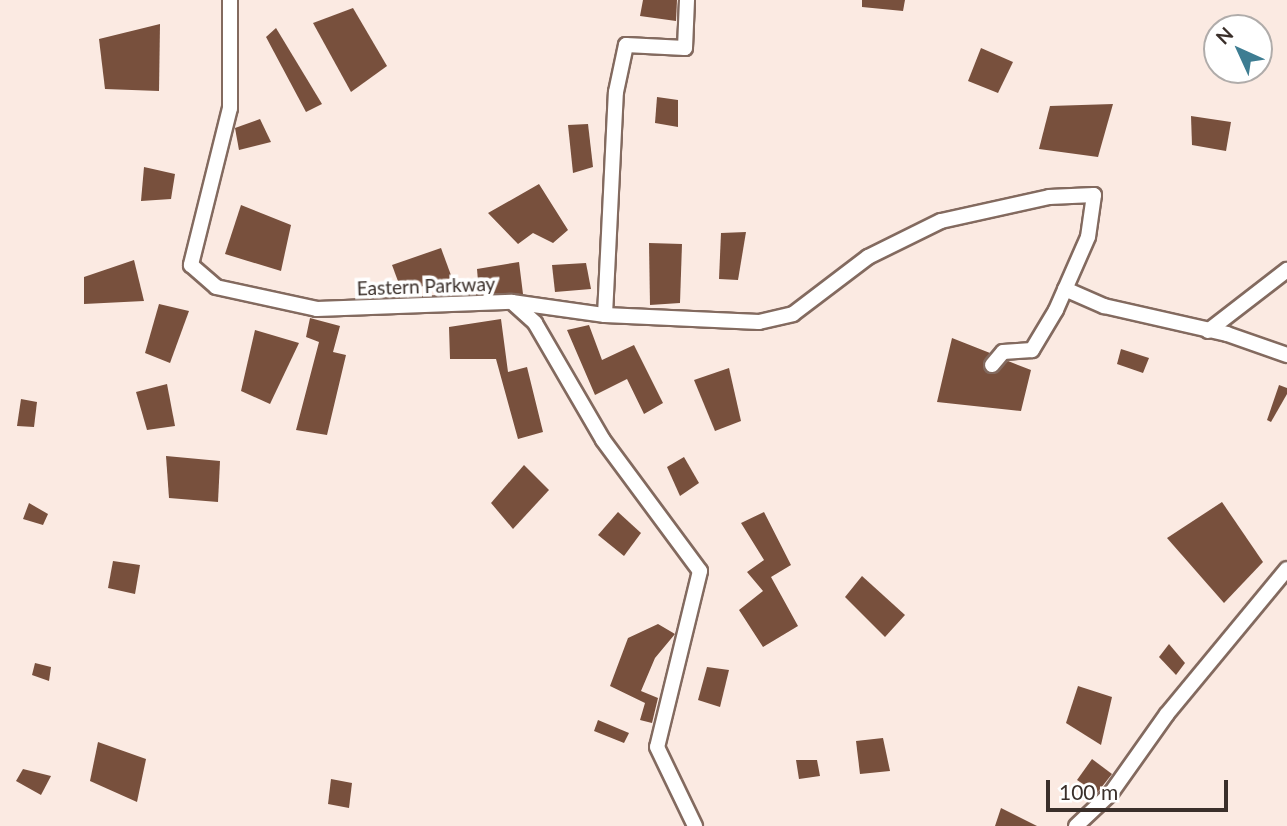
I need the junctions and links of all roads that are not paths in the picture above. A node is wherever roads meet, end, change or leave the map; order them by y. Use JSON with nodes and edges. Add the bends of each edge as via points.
{"nodes":[{"id":1,"x":230,"y":0,"type":"edge"},
{"id":2,"x":687,"y":0,"type":"edge"},
{"id":3,"x":1287,"y":270,"type":"edge"},
{"id":4,"x":1065,"y":289,"type":"junction"},
{"id":5,"x":512,"y":302,"type":"junction"},
{"id":6,"x":605,"y":315,"type":"junction"},
{"id":7,"x":1208,"y":331,"type":"junction"},
{"id":8,"x":1287,"y":355,"type":"edge"},
{"id":9,"x":992,"y":365,"type":"dead end"},
{"id":10,"x":1287,"y":569,"type":"edge"},
{"id":11,"x":695,"y":826,"type":"edge"},
{"id":12,"x":1076,"y":826,"type":"edge"}],
"edges":[{"from":1,"to":5,"type":"street","name":"Eastern Parkway","via":[[230,108],[191,265],[216,287],[317,309]]},
{"from":2,"to":6,"type":"street","via":[[685,48],[626,46],[616,92]]},
{"from":3,"to":7,"type":"street"},
{"from":4,"to":6,"type":"street","via":[[1088,237],[1094,195],[1049,197],[941,222],[868,257],[793,314],[759,322]]},
{"from":4,"to":7,"type":"street","via":[[1104,306]]},
{"from":4,"to":9,"type":"street","via":[[1032,350],[1003,352]]},
{"from":5,"to":6,"type":"street"},
{"from":5,"to":11,"type":"street","name":"Eastern Parkway","via":[[535,323],[603,440],[700,571],[657,747]]},
{"from":7,"to":8,"type":"street"},
{"from":10,"to":12,"type":"street","via":[[1167,714],[1111,793]]}]}
